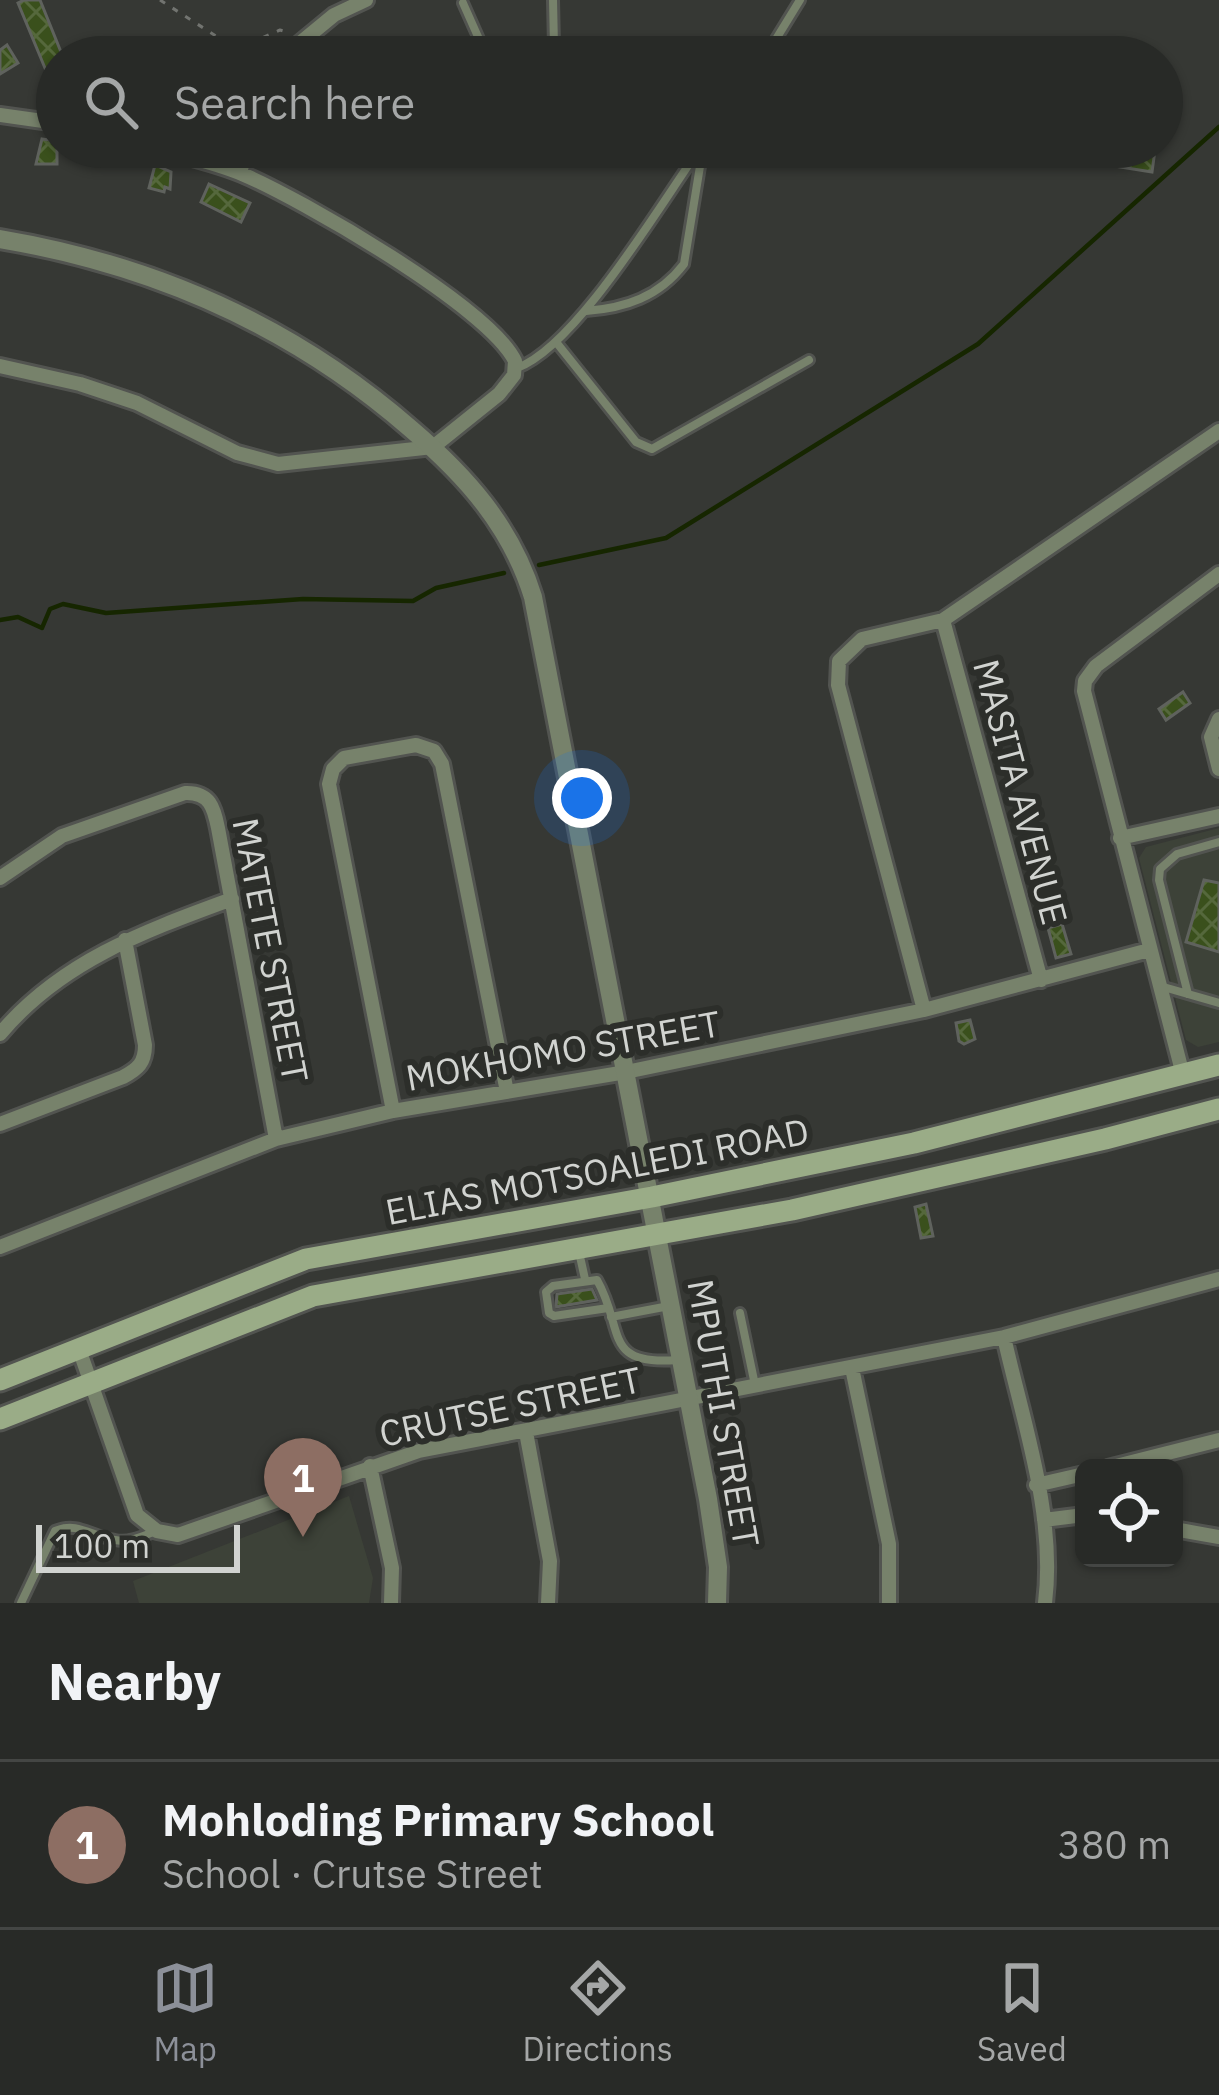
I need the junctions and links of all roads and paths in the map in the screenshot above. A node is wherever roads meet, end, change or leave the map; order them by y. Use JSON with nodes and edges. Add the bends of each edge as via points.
{"nodes":[{"id":1,"x":160,"y":0,"type":"edge"},
{"id":2,"x":366,"y":0,"type":"edge"},
{"id":3,"x":554,"y":0,"type":"edge"},
{"id":4,"x":800,"y":0,"type":"edge"},
{"id":5,"x":464,"y":3,"type":"edge"},
{"id":6,"x":216,"y":36,"type":"edge"},
{"id":7,"x":266,"y":36,"type":"edge"},
{"id":8,"x":305,"y":36,"type":"joint"},
{"id":9,"x":478,"y":36,"type":"edge"},
{"id":10,"x":554,"y":36,"type":"edge"},
{"id":11,"x":778,"y":36,"type":"edge"},
{"id":12,"x":0,"y":115,"type":"edge"},
{"id":13,"x":36,"y":120,"type":"edge"},
{"id":14,"x":222,"y":168,"type":"edge"},
{"id":15,"x":241,"y":168,"type":"edge"},
{"id":16,"x":687,"y":168,"type":"edge"},
{"id":17,"x":699,"y":168,"type":"edge"},
{"id":18,"x":239,"y":173,"type":"junction"},
{"id":19,"x":0,"y":238,"type":"edge"},
{"id":20,"x":585,"y":312,"type":"junction"},
{"id":21,"x":556,"y":342,"type":"junction"},
{"id":22,"x":809,"y":360,"type":"dead end"},
{"id":23,"x":0,"y":366,"type":"edge"},
{"id":24,"x":515,"y":368,"type":"junction"},
{"id":25,"x":1219,"y":431,"type":"edge"},
{"id":26,"x":433,"y":447,"type":"junction"},
{"id":27,"x":1219,"y":574,"type":"edge"},
{"id":28,"x":943,"y":620,"type":"junction"},
{"id":29,"x":1219,"y":719,"type":"edge"},
{"id":30,"x":1219,"y":769,"type":"edge"},
{"id":31,"x":1219,"y":816,"type":"edge"},
{"id":32,"x":1120,"y":838,"type":"junction"},
{"id":33,"x":1219,"y":842,"type":"edge"},
{"id":34,"x":0,"y":878,"type":"edge"},
{"id":35,"x":232,"y":899,"type":"junction"},
{"id":36,"x":125,"y":940,"type":"junction"},
{"id":37,"x":1149,"y":950,"type":"junction"},
{"id":38,"x":1041,"y":980,"type":"junction"},
{"id":39,"x":1158,"y":985,"type":"junction"},
{"id":40,"x":1188,"y":994,"type":"junction"},
{"id":41,"x":1219,"y":1003,"type":"edge"},
{"id":42,"x":924,"y":1010,"type":"junction"},
{"id":43,"x":0,"y":1034,"type":"edge"},
{"id":44,"x":1219,"y":1065,"type":"edge"},
{"id":45,"x":626,"y":1072,"type":"junction"},
{"id":46,"x":1183,"y":1075,"type":"junction"},
{"id":47,"x":507,"y":1092,"type":"junction"},
{"id":48,"x":1219,"y":1108,"type":"edge"},
{"id":49,"x":393,"y":1111,"type":"junction"},
{"id":50,"x":0,"y":1124,"type":"edge"},
{"id":51,"x":276,"y":1138,"type":"junction"},
{"id":52,"x":652,"y":1197,"type":"junction"},
{"id":53,"x":659,"y":1234,"type":"junction"},
{"id":54,"x":0,"y":1247,"type":"edge"},
{"id":55,"x":578,"y":1248,"type":"junction"},
{"id":56,"x":585,"y":1279,"type":"junction"},
{"id":57,"x":1219,"y":1279,"type":"edge"},
{"id":58,"x":672,"y":1305,"type":"junction"},
{"id":59,"x":610,"y":1312,"type":"junction"},
{"id":60,"x":740,"y":1313,"type":"dead end"},
{"id":61,"x":1004,"y":1337,"type":"junction"},
{"id":62,"x":79,"y":1349,"type":"junction"},
{"id":63,"x":682,"y":1360,"type":"junction"},
{"id":64,"x":852,"y":1368,"type":"junction"},
{"id":65,"x":0,"y":1380,"type":"edge"},
{"id":66,"x":92,"y":1384,"type":"junction"},
{"id":67,"x":755,"y":1387,"type":"junction"},
{"id":68,"x":688,"y":1400,"type":"junction"},
{"id":69,"x":0,"y":1419,"type":"edge"},
{"id":70,"x":526,"y":1432,"type":"junction"},
{"id":71,"x":1219,"y":1440,"type":"edge"},
{"id":72,"x":1144,"y":1459,"type":"edge"},
{"id":73,"x":370,"y":1466,"type":"junction"},
{"id":74,"x":1075,"y":1476,"type":"edge"},
{"id":75,"x":1036,"y":1485,"type":"junction"},
{"id":76,"x":1075,"y":1516,"type":"edge"},
{"id":77,"x":1044,"y":1520,"type":"junction"},
{"id":78,"x":158,"y":1531,"type":"junction"},
{"id":79,"x":1183,"y":1531,"type":"edge"},
{"id":80,"x":1219,"y":1537,"type":"edge"},
{"id":81,"x":21,"y":1603,"type":"edge"},
{"id":82,"x":391,"y":1603,"type":"edge"},
{"id":83,"x":548,"y":1603,"type":"edge"},
{"id":84,"x":717,"y":1603,"type":"edge"},
{"id":85,"x":889,"y":1603,"type":"edge"},
{"id":86,"x":1045,"y":1603,"type":"edge"}],
"edges":[{"from":1,"to":6,"type":"path"},
{"from":2,"to":8,"type":"street"},
{"from":3,"to":10,"type":"lane"},
{"from":4,"to":11,"type":"lane"},
{"from":5,"to":9,"type":"lane"},
{"from":7,"to":8,"type":"path"},
{"from":12,"to":13,"type":"street"},
{"from":14,"to":18,"type":"street"},
{"from":15,"to":18,"type":"street"},
{"from":16,"to":20,"type":"lane"},
{"from":17,"to":20,"type":"lane","via":[[684,264],[675,277],[629,306]]},
{"from":18,"to":24,"type":"street","via":[[341,225],[436,288],[511,352]]},
{"from":19,"to":26,"type":"street","name":"MPUTHI STREET","via":[[158,278],[231,308],[315,355]]},
{"from":20,"to":21,"type":"lane"},
{"from":21,"to":22,"type":"lane","via":[[636,442],[652,449]]},
{"from":21,"to":24,"type":"lane"},
{"from":23,"to":26,"type":"street","via":[[137,404],[256,460]]},
{"from":24,"to":26,"type":"street","via":[[499,394]]},
{"from":25,"to":28,"type":"street"},
{"from":26,"to":45,"type":"street","name":"MPUTHI STREET","via":[[502,524],[529,585]]},
{"from":27,"to":32,"type":"street","via":[[1084,681]]},
{"from":28,"to":38,"type":"street","name":"MASITA AVENUE"},
{"from":28,"to":42,"type":"street","via":[[862,639],[839,661],[838,685]]},
{"from":29,"to":30,"type":"street","via":[[1211,737]]},
{"from":31,"to":32,"type":"street"},
{"from":32,"to":37,"type":"street"},
{"from":33,"to":40,"type":"lane","via":[[1178,854],[1160,869]]},
{"from":34,"to":35,"type":"street","name":"MATETE STREET","via":[[62,836],[185,793],[202,795],[214,808]]},
{"from":35,"to":36,"type":"street"},
{"from":35,"to":51,"type":"street","name":"MATETE STREET"},
{"from":36,"to":43,"type":"street","via":[[44,989]]},
{"from":36,"to":50,"type":"street","via":[[145,1045],[139,1067]]},
{"from":37,"to":38,"type":"street","name":"MOKHOMO STREET"},
{"from":37,"to":39,"type":"street"},
{"from":38,"to":42,"type":"street","name":"MOKHOMO STREET"},
{"from":39,"to":40,"type":"lane"},
{"from":39,"to":46,"type":"street"},
{"from":40,"to":41,"type":"lane"},
{"from":42,"to":45,"type":"street","name":"MOKHOMO STREET"},
{"from":44,"to":46,"type":"main road","name":"ELIAS MOTSOALEDI ROAD"},
{"from":45,"to":47,"type":"street","name":"MOKHOMO STREET"},
{"from":45,"to":52,"type":"street","name":"MPUTHI STREET"},
{"from":46,"to":52,"type":"main road","name":"ELIAS MOTSOALEDI ROAD","via":[[914,1143]]},
{"from":47,"to":49,"type":"street","name":"MOKHOMO STREET"},
{"from":47,"to":49,"type":"street","via":[[440,757],[416,745],[344,758],[328,784]]},
{"from":48,"to":53,"type":"main road","name":"ELIAS MOTSOALEDI ROAD"},
{"from":49,"to":51,"type":"street","name":"MOKHOMO STREET"},
{"from":51,"to":54,"type":"street","name":"MOKHOMO STREET"},
{"from":52,"to":53,"type":"street","name":"MPUTHI STREET"},
{"from":52,"to":62,"type":"main road","name":"ELIAS MOTSOALEDI ROAD","via":[[306,1259]]},
{"from":53,"to":55,"type":"main road","name":"ELIAS MOTSOALEDI ROAD"},
{"from":53,"to":58,"type":"street","name":"MPUTHI STREET"},
{"from":55,"to":56,"type":"lane"},
{"from":55,"to":66,"type":"main road","name":"ELIAS MOTSOALEDI ROAD","via":[[313,1296]]},
{"from":56,"to":59,"type":"lane","via":[[599,1282]]},
{"from":56,"to":59,"type":"lane","via":[[550,1287],[549,1313]]},
{"from":57,"to":61,"type":"street","name":"CRUTSE STREET"},
{"from":58,"to":59,"type":"lane"},
{"from":58,"to":63,"type":"street","name":"MPUTHI STREET"},
{"from":59,"to":63,"type":"lane","via":[[637,1360]]},
{"from":60,"to":67,"type":"lane"},
{"from":61,"to":64,"type":"street","name":"CRUTSE STREET"},
{"from":61,"to":75,"type":"street"},
{"from":62,"to":65,"type":"main road","name":"ELIAS MOTSOALEDI ROAD"},
{"from":62,"to":66,"type":"street"},
{"from":63,"to":68,"type":"street","name":"MPUTHI STREET"},
{"from":64,"to":67,"type":"street","name":"CRUTSE STREET"},
{"from":64,"to":85,"type":"street","via":[[889,1544]]},
{"from":66,"to":69,"type":"main road","name":"ELIAS MOTSOALEDI ROAD"},
{"from":66,"to":78,"type":"street","via":[[136,1514]]},
{"from":67,"to":68,"type":"street","name":"CRUTSE STREET"},
{"from":68,"to":70,"type":"street","name":"CRUTSE STREET"},
{"from":68,"to":84,"type":"street","name":"MPUTHI STREET","via":[[716,1552]]},
{"from":70,"to":73,"type":"street","name":"CRUTSE STREET"},
{"from":70,"to":83,"type":"street","via":[[550,1562]]},
{"from":71,"to":72,"type":"street"},
{"from":73,"to":78,"type":"street","name":"CRUTSE STREET","via":[[178,1535]]},
{"from":73,"to":82,"type":"street","via":[[392,1568]]},
{"from":74,"to":75,"type":"street"},
{"from":75,"to":77,"type":"street"},
{"from":76,"to":77,"type":"street"},
{"from":77,"to":86,"type":"street"},
{"from":78,"to":81,"type":"lane","via":[[115,1540],[62,1527]]},
{"from":79,"to":80,"type":"street"}]}
